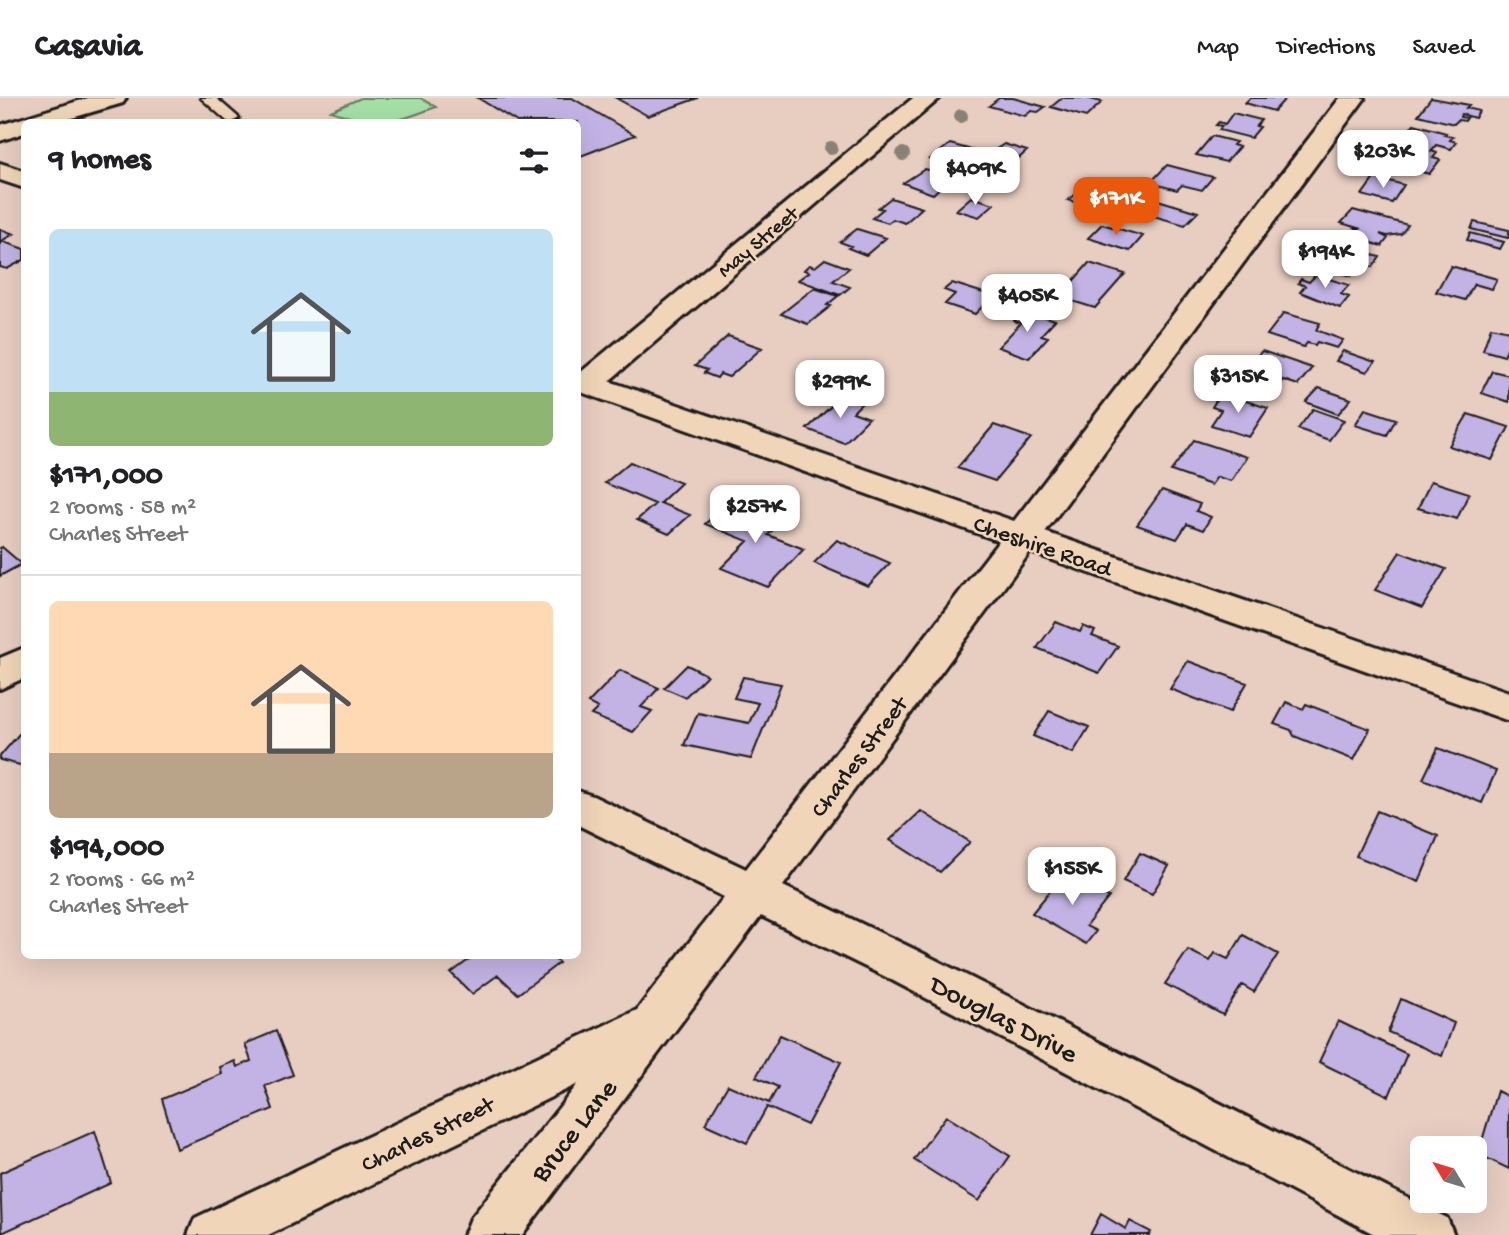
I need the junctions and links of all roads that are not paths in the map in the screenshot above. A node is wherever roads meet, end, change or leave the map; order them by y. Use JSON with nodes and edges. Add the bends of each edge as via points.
{"nodes":[{"id":1,"x":114,"y":98,"type":"edge"},
{"id":2,"x":208,"y":98,"type":"edge"},
{"id":3,"x":928,"y":98,"type":"edge"},
{"id":4,"x":1353,"y":98,"type":"edge"},
{"id":5,"x":232,"y":118,"type":"dead end"},
{"id":6,"x":43,"y":119,"type":"edge"},
{"id":7,"x":21,"y":126,"type":"edge"},
{"id":8,"x":0,"y":133,"type":"edge"},
{"id":9,"x":0,"y":171,"type":"edge"},
{"id":10,"x":21,"y":179,"type":"edge"},
{"id":11,"x":582,"y":383,"type":"edge"},
{"id":12,"x":1022,"y":537,"type":"junction"},
{"id":13,"x":21,"y":663,"type":"edge"},
{"id":14,"x":0,"y":675,"type":"edge"},
{"id":15,"x":1508,"y":702,"type":"edge"},
{"id":16,"x":581,"y":808,"type":"edge"},
{"id":17,"x":755,"y":892,"type":"junction"},
{"id":18,"x":654,"y":1024,"type":"junction"},
{"id":19,"x":214,"y":1235,"type":"edge"},
{"id":20,"x":491,"y":1235,"type":"edge"},
{"id":21,"x":1428,"y":1235,"type":"edge"}],
"edges":[{"from":1,"to":6,"type":"street"},
{"from":2,"to":5,"type":"lane"},
{"from":3,"to":11,"type":"street","name":"May Street"},
{"from":4,"to":12,"type":"street","name":"Charles Street"},
{"from":7,"to":8,"type":"street"},
{"from":9,"to":10,"type":"street"},
{"from":11,"to":12,"type":"street","name":"Cheshire Road"},
{"from":12,"to":15,"type":"street","name":"Cheshire Road"},
{"from":12,"to":17,"type":"street","name":"Charles Street"},
{"from":13,"to":14,"type":"street"},
{"from":16,"to":17,"type":"street","name":"Douglas Drive"},
{"from":17,"to":18,"type":"street","name":"Charles Street"},
{"from":17,"to":21,"type":"street","name":"Douglas Drive"},
{"from":18,"to":19,"type":"street","name":"Charles Street"},
{"from":18,"to":20,"type":"street","name":"Bruce Lane"}]}
